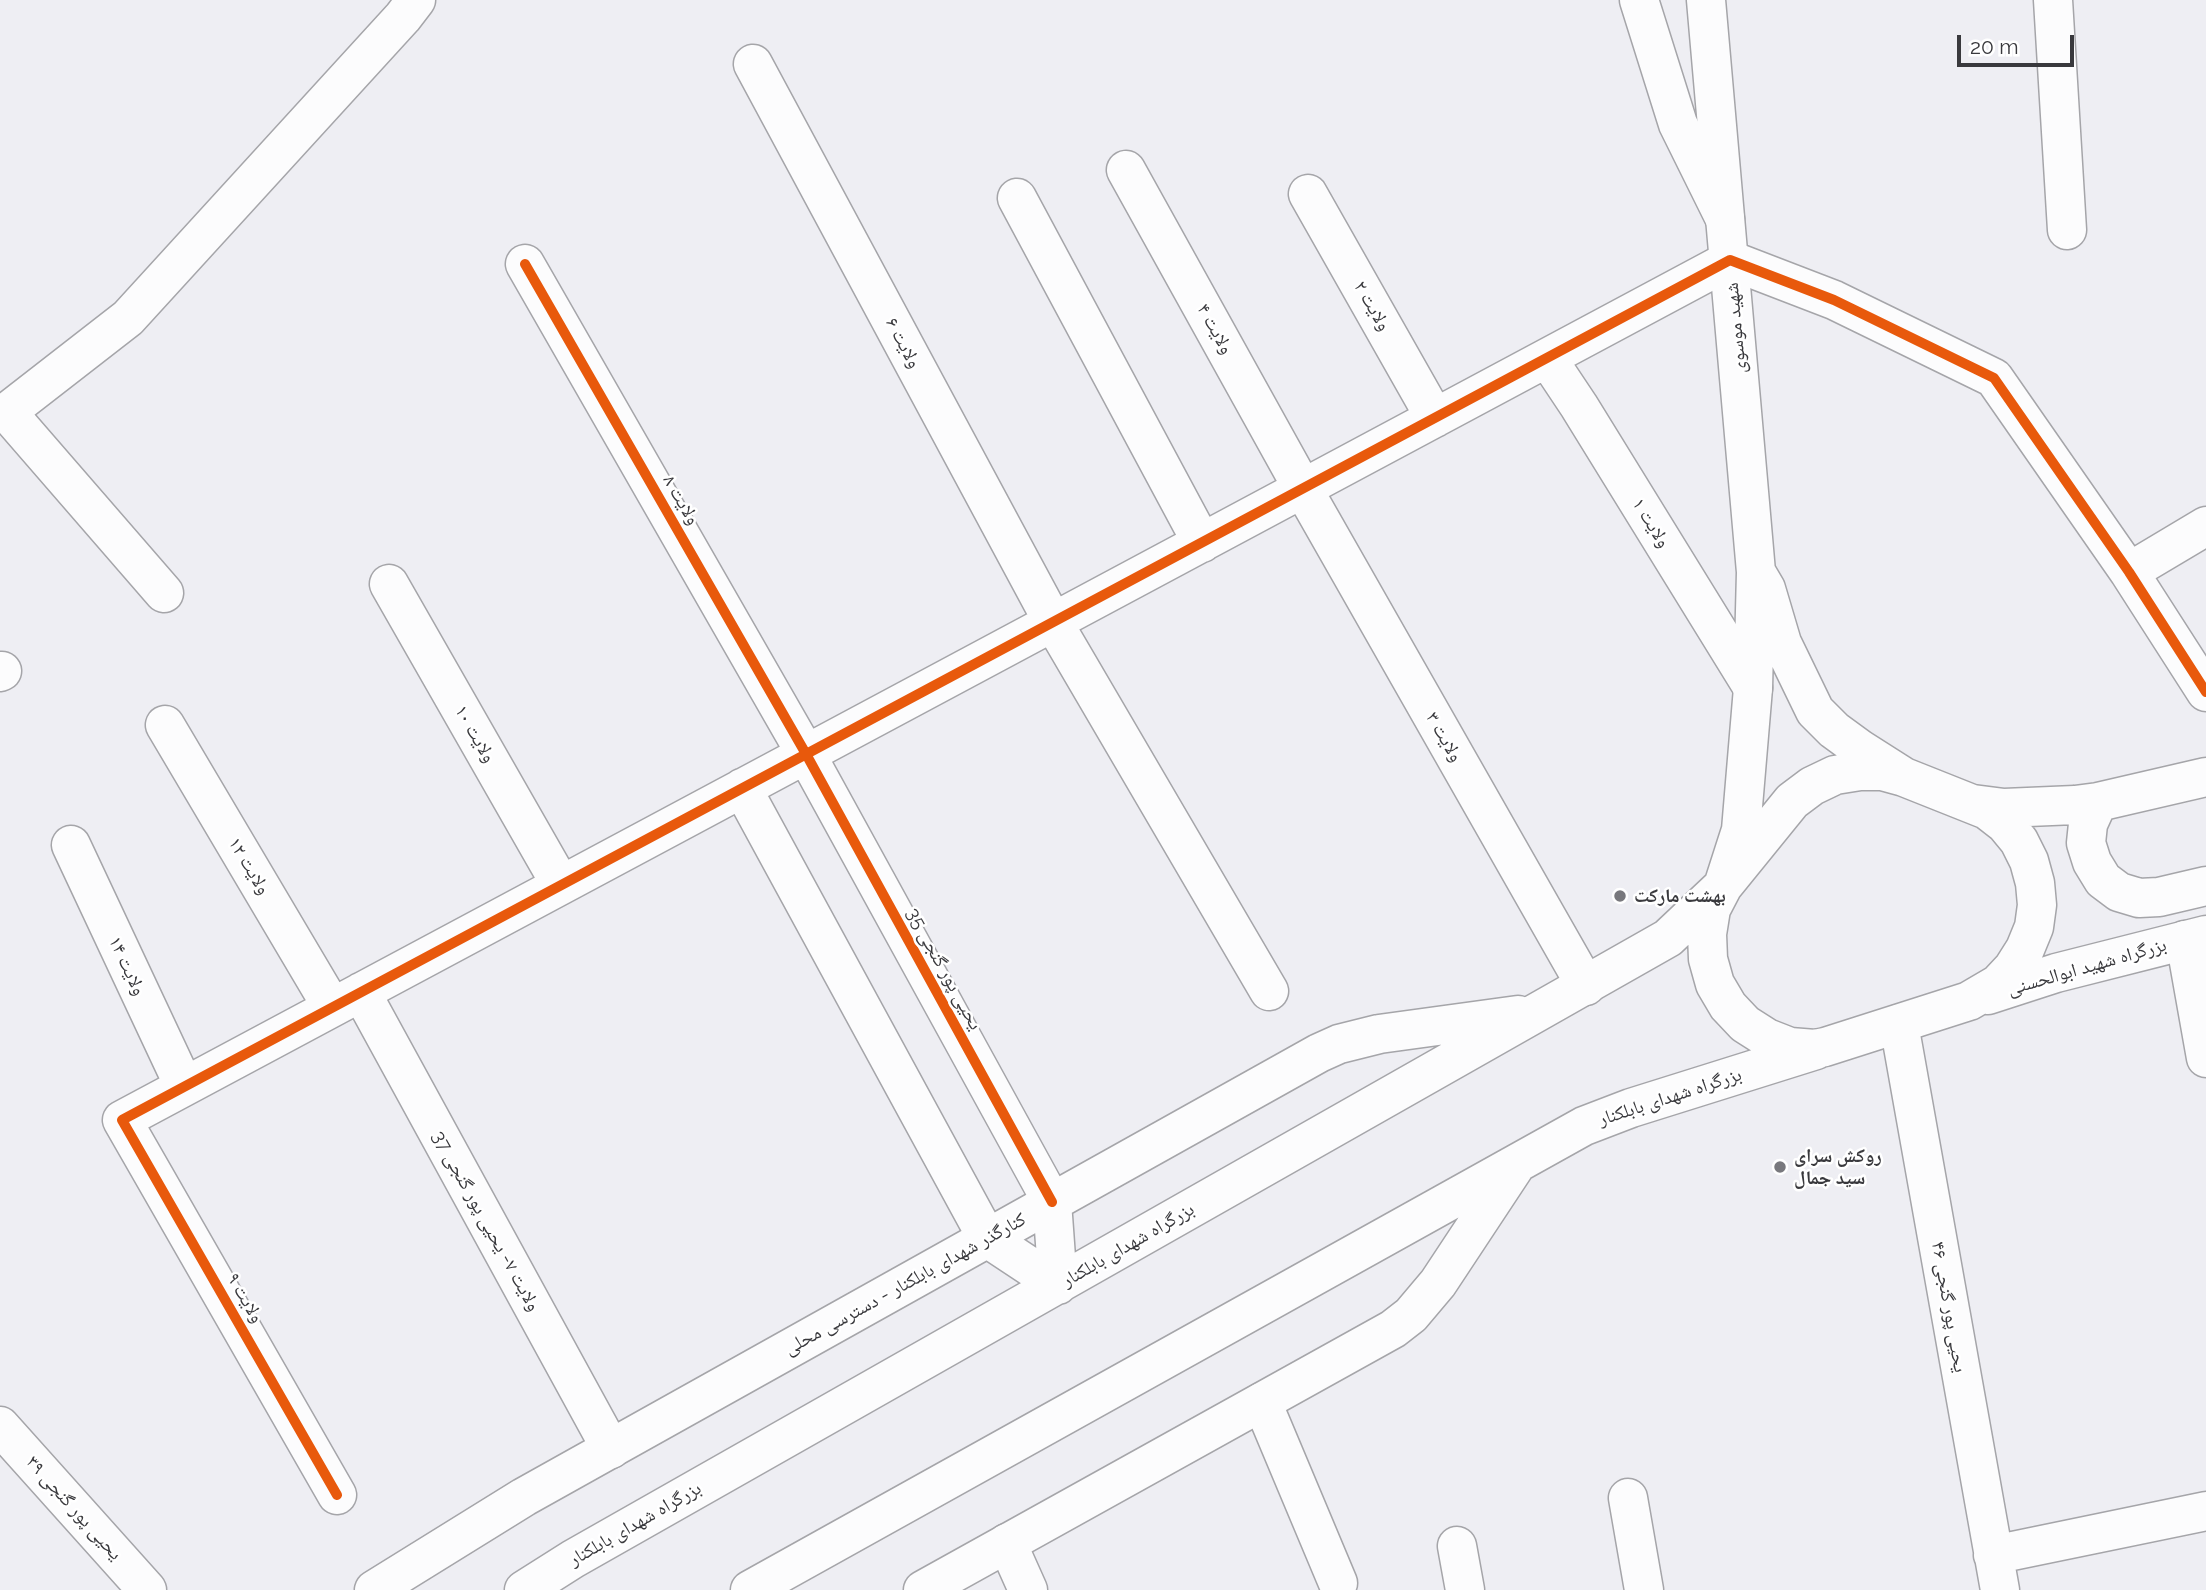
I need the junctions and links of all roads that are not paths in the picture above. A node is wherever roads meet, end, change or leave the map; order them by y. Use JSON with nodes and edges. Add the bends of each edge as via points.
{"nodes":[{"id":1,"x":416,"y":0,"type":"edge"},
{"id":2,"x":1639,"y":0,"type":"edge"},
{"id":3,"x":1706,"y":0,"type":"edge"},
{"id":4,"x":2053,"y":0,"type":"edge"},
{"id":5,"x":753,"y":64,"type":"dead end"},
{"id":6,"x":1126,"y":170,"type":"dead end"},
{"id":7,"x":1308,"y":194,"type":"dead end"},
{"id":8,"x":1017,"y":198,"type":"dead end"},
{"id":9,"x":1726,"y":221,"type":"junction"},
{"id":10,"x":2067,"y":230,"type":"dead end"},
{"id":11,"x":1730,"y":261,"type":"junction"},
{"id":12,"x":525,"y":264,"type":"dead end"},
{"id":13,"x":1547,"y":358,"type":"junction"},
{"id":14,"x":2,"y":411,"type":"edge"},
{"id":15,"x":1435,"y":418,"type":"junction"},
{"id":16,"x":1303,"y":489,"type":"junction"},
{"id":17,"x":2206,"y":526,"type":"edge"},
{"id":18,"x":1202,"y":542,"type":"junction"},
{"id":19,"x":1756,"y":572,"type":"junction"},
{"id":20,"x":2129,"y":572,"type":"junction"},
{"id":21,"x":388,"y":584,"type":"dead end"},
{"id":22,"x":164,"y":593,"type":"dead end"},
{"id":23,"x":1053,"y":622,"type":"junction"},
{"id":24,"x":1754,"y":688,"type":"junction"},
{"id":25,"x":2206,"y":692,"type":"edge"},
{"id":26,"x":165,"y":725,"type":"dead end"},
{"id":27,"x":806,"y":754,"type":"junction"},
{"id":28,"x":1904,"y":777,"type":"junction"},
{"id":29,"x":2206,"y":777,"type":"edge"},
{"id":30,"x":742,"y":788,"type":"junction"},
{"id":31,"x":2098,"y":802,"type":"junction"},
{"id":32,"x":1972,"y":804,"type":"junction"},
{"id":33,"x":71,"y":845,"type":"dead end"},
{"id":34,"x":561,"y":885,"type":"junction"},
{"id":35,"x":1723,"y":886,"type":"junction"},
{"id":36,"x":2206,"y":886,"type":"edge"},
{"id":37,"x":2196,"y":937,"type":"edge"},
{"id":38,"x":1586,"y":986,"type":"junction"},
{"id":39,"x":1269,"y":991,"type":"dead end"},
{"id":40,"x":346,"y":1000,"type":"junction"},
{"id":41,"x":1969,"y":1001,"type":"junction"},
{"id":42,"x":1538,"y":1013,"type":"junction"},
{"id":43,"x":1899,"y":1024,"type":"junction"},
{"id":44,"x":1825,"y":1048,"type":"junction"},
{"id":45,"x":2206,"y":1058,"type":"edge"},
{"id":46,"x":184,"y":1086,"type":"junction"},
{"id":47,"x":1519,"y":1161,"type":"junction"},
{"id":48,"x":1052,"y":1202,"type":"junction"},
{"id":49,"x":987,"y":1238,"type":"junction"},
{"id":50,"x":1058,"y":1285,"type":"junction"},
{"id":51,"x":1262,"y":1402,"type":"junction"},
{"id":52,"x":0,"y":1426,"type":"edge"},
{"id":53,"x":611,"y":1449,"type":"junction"},
{"id":54,"x":337,"y":1494,"type":"dead end"},
{"id":55,"x":1628,"y":1498,"type":"dead end"},
{"id":56,"x":2206,"y":1511,"type":"edge"},
{"id":57,"x":1007,"y":1543,"type":"junction"},
{"id":58,"x":1457,"y":1546,"type":"dead end"},
{"id":59,"x":1997,"y":1573,"type":"edge"},
{"id":60,"x":1338,"y":1583,"type":"dead end"},
{"id":61,"x":147,"y":1590,"type":"edge"},
{"id":62,"x":374,"y":1590,"type":"edge"},
{"id":63,"x":524,"y":1590,"type":"edge"},
{"id":64,"x":750,"y":1590,"type":"edge"},
{"id":65,"x":923,"y":1590,"type":"edge"},
{"id":66,"x":1028,"y":1590,"type":"edge"},
{"id":67,"x":1465,"y":1590,"type":"edge"},
{"id":68,"x":1644,"y":1590,"type":"edge"}],
"edges":[{"from":1,"to":14,"type":"street","via":[[128,318]]},
{"from":2,"to":9,"type":"street","via":[[1678,124]]},
{"from":3,"to":9,"type":"street","name":"شهید موسوی"},
{"from":4,"to":10,"type":"street"},
{"from":5,"to":23,"type":"street","name":"ولایت ۶"},
{"from":6,"to":16,"type":"street","name":"ولایت ۴"},
{"from":7,"to":15,"type":"street","name":"ولایت ۲"},
{"from":8,"to":18,"type":"street"},
{"from":9,"to":11,"type":"street","name":"شهید موسوی"},
{"from":11,"to":13,"type":"street"},
{"from":11,"to":19,"type":"street","name":"شهید موسوی"},
{"from":11,"to":20,"type":"street","via":[[1834,300],[1994,379]]},
{"from":12,"to":27,"type":"street","name":"ولایت ۸"},
{"from":13,"to":15,"type":"street"},
{"from":13,"to":24,"type":"street","name":"ولایت ۱"},
{"from":14,"to":22,"type":"street"},
{"from":15,"to":16,"type":"street"},
{"from":16,"to":18,"type":"street"},
{"from":16,"to":38,"type":"street","name":"ولایت ۳"},
{"from":17,"to":20,"type":"street"},
{"from":18,"to":23,"type":"street"},
{"from":19,"to":24,"type":"street","name":"شهید موسوی"},
{"from":19,"to":28,"type":"street","name":"شهید موسوی","via":[[1766,589],[1782,643],[1815,711],[1834,730]]},
{"from":20,"to":25,"type":"street"},
{"from":21,"to":34,"type":"street","name":"ولایت ۱۰"},
{"from":23,"to":27,"type":"street"},
{"from":23,"to":39,"type":"street","name":"ولایت ۶"},
{"from":24,"to":35,"type":"street","name":"شهید موسوی","via":[[1741,830]]},
{"from":26,"to":40,"type":"street","name":"ولایت ۱۲"},
{"from":27,"to":30,"type":"street"},
{"from":27,"to":48,"type":"street","name":"یحیی پور گنجی 35"},
{"from":28,"to":32,"type":"street"},
{"from":28,"to":35,"type":"street","via":[[1860,771],[1835,775],[1812,786],[1792,802]]},
{"from":29,"to":31,"type":"street"},
{"from":30,"to":34,"type":"street"},
{"from":30,"to":49,"type":"street"},
{"from":31,"to":32,"type":"street","via":[[2022,808]]},
{"from":31,"to":36,"type":"street","via":[[2088,824],[2087,844],[2103,880],[2119,892],[2139,898]]},
{"from":32,"to":41,"type":"street","via":[[2005,824],[2019,841],[2029,861],[2037,905],[2034,928],[2013,968],[1998,984]]},
{"from":33,"to":46,"type":"street","name":"ولایت ۱۴"},
{"from":34,"to":40,"type":"street"},
{"from":35,"to":38,"type":"street","name":"بزرگراه شهدای بابلکنار","via":[[1668,938]]},
{"from":35,"to":44,"type":"street","via":[[1712,909],[1708,960],[1728,1006],[1767,1038],[1790,1046]]},
{"from":37,"to":41,"type":"street","name":"بزرگراه شهید ابوالحسنی"},
{"from":37,"to":45,"type":"street"},
{"from":38,"to":42,"type":"street","name":"بزرگراه شهدای بابلکنار"},
{"from":40,"to":46,"type":"street"},
{"from":40,"to":53,"type":"street","name":"ولایت ۷- یحیی پور گنجی 37"},
{"from":41,"to":43,"type":"street","name":"بزرگراه شهدای بابلکنار"},
{"from":42,"to":48,"type":"street","name":"کنارگذر شهدای بابلکنار - دسترسی محلی","via":[[1402,1030],[1339,1044]]},
{"from":42,"to":50,"type":"street","name":"بزرگراه شهدای بابلکنار"},
{"from":43,"to":44,"type":"street","name":"بزرگراه شهدای بابلکنار"},
{"from":43,"to":59,"type":"street","name":"یحیی پور گنجی ۴۶"},
{"from":44,"to":47,"type":"street","name":"بزرگراه شهدای بابلکنار","via":[[1632,1108],[1584,1126]]},
{"from":46,"to":54,"type":"street","name":"ولایت ۹","via":[[122,1120]]},
{"from":47,"to":51,"type":"street","via":[[1438,1283],[1411,1315]]},
{"from":47,"to":64,"type":"street","name":"بزرگراه شهدای بابلکنار"},
{"from":48,"to":49,"type":"street","name":"کنارگذر شهدای بابلکنار - دسترسی محلی"},
{"from":48,"to":50,"type":"street"},
{"from":49,"to":50,"type":"street"},
{"from":49,"to":53,"type":"street","name":"کنارگذر شهدای بابلکنار - دسترسی محلی"},
{"from":50,"to":63,"type":"street","name":"بزرگراه شهدای بابلکنار"},
{"from":51,"to":57,"type":"street"},
{"from":51,"to":60,"type":"street"},
{"from":52,"to":61,"type":"street","name":"یحیی پور گنجی ۳۹"},
{"from":53,"to":62,"type":"street","name":"کنارگذر شهدای بابلکنار - دسترسی محلی"},
{"from":55,"to":68,"type":"street"},
{"from":56,"to":59,"type":"street"},
{"from":57,"to":65,"type":"street"},
{"from":57,"to":66,"type":"street"},
{"from":58,"to":67,"type":"street"}]}
